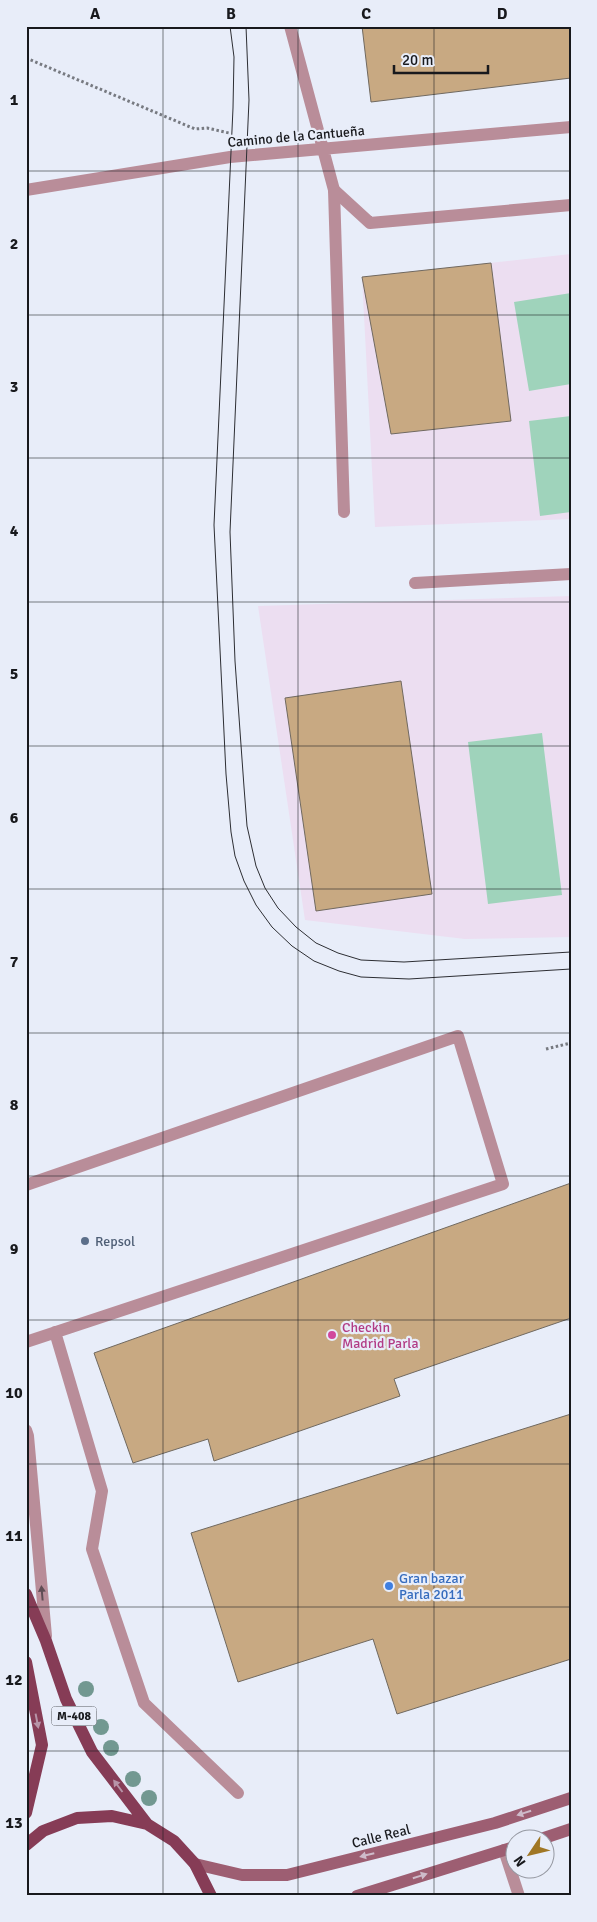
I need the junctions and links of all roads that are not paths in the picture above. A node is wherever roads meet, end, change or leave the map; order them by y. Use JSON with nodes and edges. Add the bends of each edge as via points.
{"nodes":[{"id":1,"x":290,"y":26,"type":"edge"},
{"id":2,"x":571,"y":127,"type":"edge"},
{"id":3,"x":324,"y":147,"type":"junction"},
{"id":4,"x":26,"y":190,"type":"edge"},
{"id":5,"x":334,"y":190,"type":"junction"},
{"id":6,"x":571,"y":205,"type":"edge"},
{"id":7,"x":344,"y":512,"type":"dead end"},
{"id":8,"x":571,"y":574,"type":"edge"},
{"id":9,"x":415,"y":583,"type":"dead end"},
{"id":10,"x":26,"y":1185,"type":"edge"},
{"id":11,"x":55,"y":1332,"type":"junction"},
{"id":12,"x":26,"y":1342,"type":"edge"},
{"id":13,"x":26,"y":1430,"type":"edge"},
{"id":14,"x":26,"y":1594,"type":"edge"},
{"id":15,"x":46,"y":1641,"type":"junction"},
{"id":16,"x":26,"y":1662,"type":"edge"},
{"id":17,"x":238,"y":1793,"type":"dead end"},
{"id":18,"x":571,"y":1798,"type":"edge"},
{"id":19,"x":26,"y":1813,"type":"edge"},
{"id":20,"x":147,"y":1824,"type":"junction"},
{"id":21,"x":571,"y":1829,"type":"edge"},
{"id":22,"x":554,"y":1835,"type":"edge"},
{"id":23,"x":26,"y":1845,"type":"edge"},
{"id":24,"x":504,"y":1851,"type":"edge"},
{"id":25,"x":196,"y":1864,"type":"junction"},
{"id":26,"x":516,"y":1880,"type":"edge"},
{"id":27,"x":211,"y":1896,"type":"edge"},
{"id":28,"x":357,"y":1896,"type":"edge"},
{"id":29,"x":519,"y":1896,"type":"edge"}],
"edges":[{"from":1,"to":3,"type":"street"},
{"from":2,"to":3,"type":"street","name":"Camino de la Cantueña"},
{"from":3,"to":4,"type":"street","name":"Camino de la Cantueña","via":[[230,156]]},
{"from":3,"to":5,"type":"street"},
{"from":5,"to":6,"type":"street","via":[[370,223]]},
{"from":5,"to":7,"type":"street"},
{"from":8,"to":9,"type":"street"},
{"from":10,"to":11,"type":"street","via":[[458,1036],[503,1184]]},
{"from":11,"to":12,"type":"street"},
{"from":11,"to":17,"type":"street","via":[[102,1491],[92,1549],[144,1703]]},
{"from":15,"to":13,"type":"street","one_way":true},
{"from":14,"to":15,"type":"main road","number":"M-408"},
{"from":20,"to":15,"type":"main road","number":"M-408","one_way":true,"via":[[92,1752],[66,1699]]},
{"from":16,"to":19,"type":"main road","number":"M-408","one_way":true,"via":[[42,1745]]},
{"from":18,"to":25,"type":"street","name":"Calle Real","one_way":true,"via":[[495,1823],[287,1876],[242,1875]]},
{"from":20,"to":23,"type":"main road","number":"M-408","via":[[112,1816],[77,1818],[44,1831]]},
{"from":20,"to":25,"type":"main road","number":"M-408","via":[[174,1841]]},
{"from":21,"to":22,"type":"street"},
{"from":28,"to":24,"type":"street","one_way":true},
{"from":25,"to":27,"type":"main road","number":"M-408"},
{"from":26,"to":29,"type":"street"}]}
